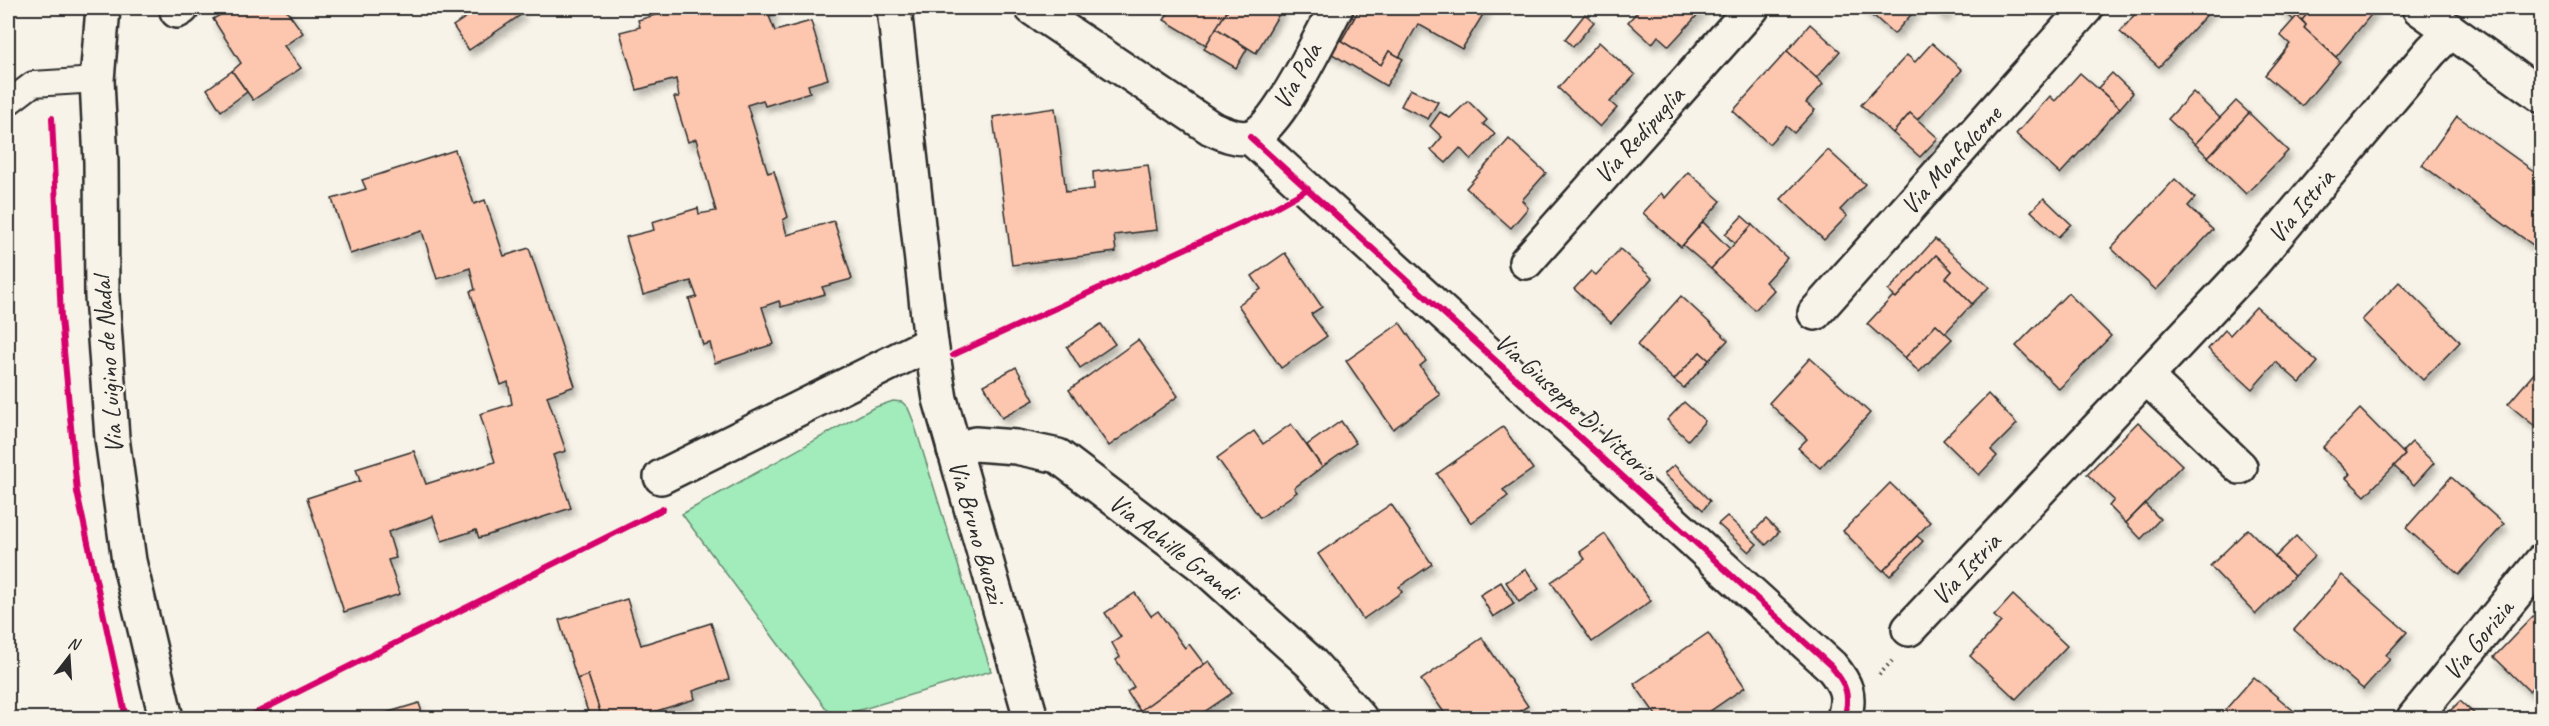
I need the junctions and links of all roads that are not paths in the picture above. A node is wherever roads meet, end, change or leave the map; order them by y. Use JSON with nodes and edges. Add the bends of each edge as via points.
{"nodes":[{"id":1,"x":103,"y":8,"type":"edge"},
{"id":2,"x":1032,"y":8,"type":"edge"},
{"id":3,"x":1336,"y":8,"type":"edge"},
{"id":4,"x":1752,"y":8,"type":"edge"},
{"id":5,"x":2086,"y":8,"type":"edge"},
{"id":6,"x":2419,"y":8,"type":"edge"},
{"id":7,"x":898,"y":14,"type":"edge"},
{"id":8,"x":2451,"y":31,"type":"junction"},
{"id":9,"x":97,"y":80,"type":"junction"},
{"id":10,"x":2541,"y":96,"type":"edge"},
{"id":11,"x":8,"y":103,"type":"edge"},
{"id":12,"x":1250,"y":137,"type":"junction"},
{"id":13,"x":1526,"y":262,"type":"dead end"},
{"id":14,"x":1815,"y":313,"type":"dead end"},
{"id":15,"x":931,"y":343,"type":"junction"},
{"id":16,"x":2146,"y":377,"type":"junction"},
{"id":17,"x":954,"y":450,"type":"junction"},
{"id":18,"x":2240,"y":467,"type":"dead end"},
{"id":19,"x":661,"y":477,"type":"dead end"},
{"id":20,"x":2541,"y":561,"type":"edge"},
{"id":21,"x":1903,"y":643,"type":"road end"},
{"id":22,"x":166,"y":718,"type":"edge"},
{"id":23,"x":1031,"y":718,"type":"edge"},
{"id":24,"x":1359,"y":718,"type":"edge"},
{"id":25,"x":1844,"y":718,"type":"edge"},
{"id":26,"x":2414,"y":718,"type":"edge"}],
"edges":[{"from":1,"to":9,"type":"street","name":"Via Luigino de Nadal"},
{"from":2,"to":12,"type":"street","via":[[1210,128],[1239,138]]},
{"from":3,"to":12,"type":"street","name":"Via Pola","via":[[1283,104],[1269,124]]},
{"from":4,"to":13,"type":"street","name":"Via Redipuglia"},
{"from":5,"to":14,"type":"street","name":"Via Monfalcone"},
{"from":6,"to":8,"type":"street"},
{"from":7,"to":15,"type":"street","name":"Via Bruno Buozzi"},
{"from":8,"to":10,"type":"street"},
{"from":8,"to":16,"type":"street","name":"Via Istria","via":[[2253,263]]},
{"from":9,"to":11,"type":"lane","via":[[33,84]]},
{"from":9,"to":22,"type":"street","name":"Via Luigino de Nadal","via":[[102,162],[102,296],[112,438],[129,561]]},
{"from":12,"to":25,"type":"street","name":"Via Giuseppe Di Vittorio","via":[[1831,666],[1848,692]]},
{"from":15,"to":17,"type":"street","name":"Via Bruno Buozzi"},
{"from":15,"to":19,"type":"street"},
{"from":16,"to":18,"type":"street"},
{"from":16,"to":21,"type":"street","name":"Via Istria"},
{"from":17,"to":23,"type":"street","name":"Via Bruno Buozzi"},
{"from":17,"to":24,"type":"street","name":"Via Achille Grandi","via":[[975,444],[1058,456],[1203,566],[1312,664]]},
{"from":20,"to":26,"type":"street","name":"Via Gorizia"}]}
